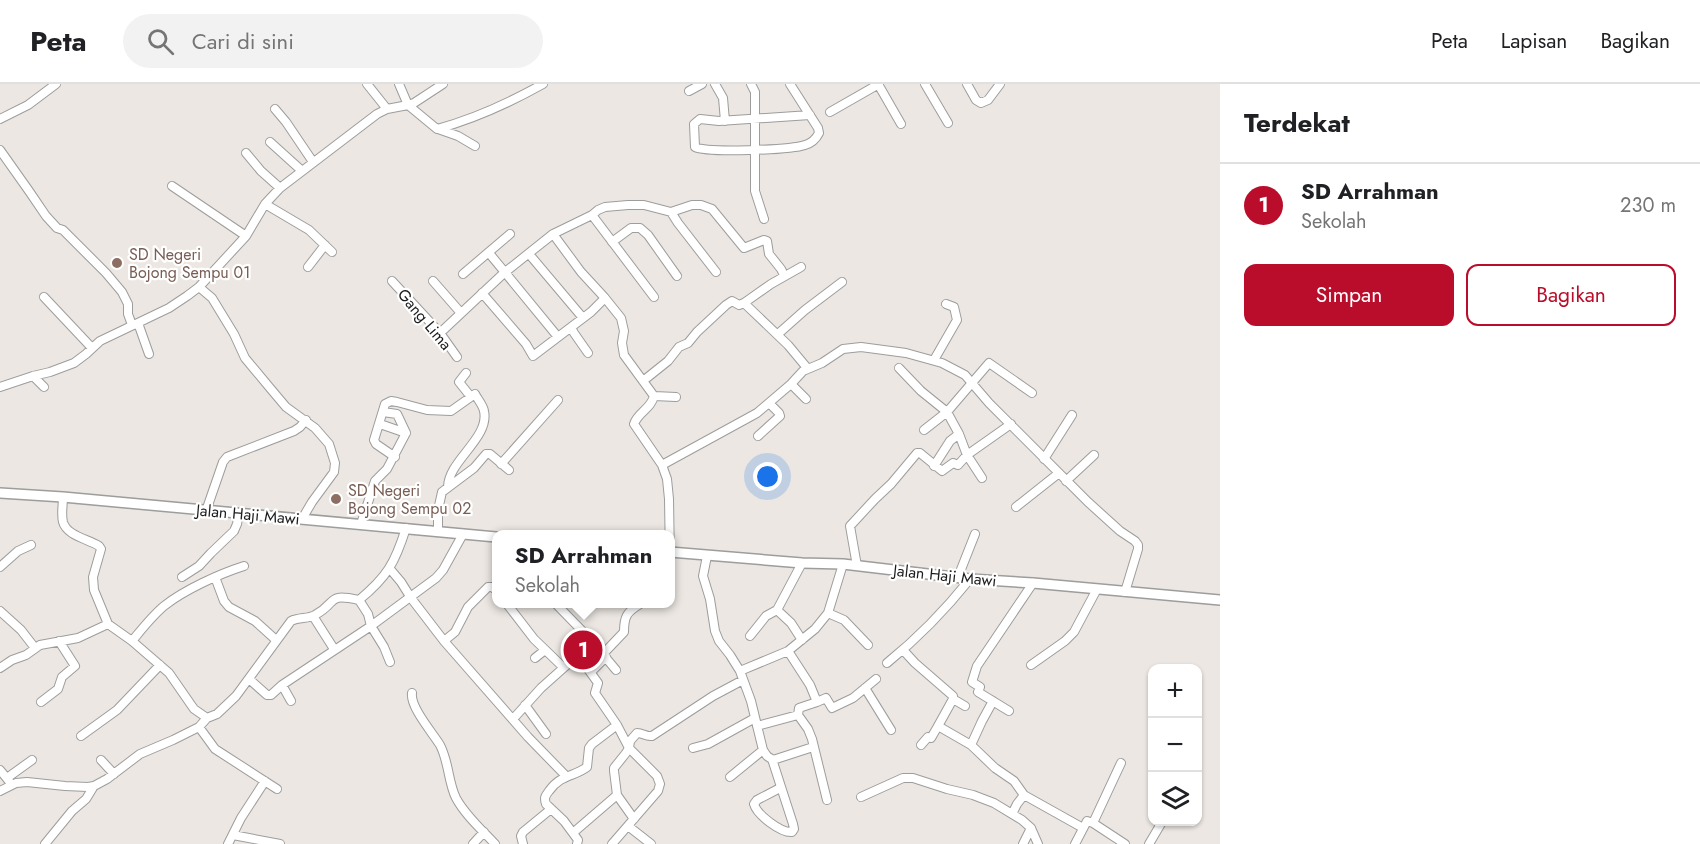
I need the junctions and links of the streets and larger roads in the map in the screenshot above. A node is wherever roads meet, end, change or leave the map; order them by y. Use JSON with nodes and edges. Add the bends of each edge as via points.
{"nodes":[{"id":1,"x":56,"y":84,"type":"edge"},
{"id":2,"x":367,"y":84,"type":"edge"},
{"id":3,"x":399,"y":84,"type":"edge"},
{"id":4,"x":443,"y":84,"type":"edge"},
{"id":5,"x":543,"y":84,"type":"edge"},
{"id":6,"x":702,"y":84,"type":"edge"},
{"id":7,"x":715,"y":84,"type":"edge"},
{"id":8,"x":752,"y":84,"type":"edge"},
{"id":9,"x":790,"y":84,"type":"edge"},
{"id":10,"x":878,"y":84,"type":"edge"},
{"id":11,"x":925,"y":84,"type":"edge"},
{"id":12,"x":967,"y":84,"type":"edge"},
{"id":13,"x":1000,"y":84,"type":"edge"},
{"id":14,"x":689,"y":91,"type":"dead end"},
{"id":15,"x":408,"y":105,"type":"junction"},
{"id":16,"x":274,"y":109,"type":"dead end"},
{"id":17,"x":387,"y":109,"type":"junction"},
{"id":18,"x":830,"y":112,"type":"dead end"},
{"id":19,"x":810,"y":115,"type":"junction"},
{"id":20,"x":0,"y":119,"type":"edge"},
{"id":21,"x":755,"y":119,"type":"junction"},
{"id":22,"x":725,"y":121,"type":"junction"},
{"id":23,"x":948,"y":123,"type":"dead end"},
{"id":24,"x":902,"y":124,"type":"dead end"},
{"id":25,"x":437,"y":129,"type":"junction"},
{"id":26,"x":270,"y":142,"type":"dead end"},
{"id":27,"x":475,"y":146,"type":"dead end"},
{"id":28,"x":755,"y":149,"type":"junction"},
{"id":29,"x":0,"y":150,"type":"edge"},
{"id":30,"x":246,"y":153,"type":"dead end"},
{"id":31,"x":313,"y":162,"type":"junction"},
{"id":32,"x":301,"y":170,"type":"junction"},
{"id":33,"x":172,"y":186,"type":"dead end"},
{"id":34,"x":280,"y":188,"type":"junction"},
{"id":35,"x":265,"y":204,"type":"junction"},
{"id":36,"x":671,"y":212,"type":"junction"},
{"id":37,"x":592,"y":215,"type":"junction"},
{"id":38,"x":764,"y":219,"type":"dead end"},
{"id":39,"x":510,"y":234,"type":"dead end"},
{"id":40,"x":553,"y":234,"type":"junction"},
{"id":41,"x":246,"y":236,"type":"junction"},
{"id":42,"x":612,"y":242,"type":"junction"},
{"id":43,"x":325,"y":245,"type":"junction"},
{"id":44,"x":332,"y":252,"type":"dead end"},
{"id":45,"x":489,"y":253,"type":"junction"},
{"id":46,"x":529,"y":254,"type":"junction"},
{"id":47,"x":308,"y":267,"type":"dead end"},
{"id":48,"x":801,"y":267,"type":"dead end"},
{"id":49,"x":716,"y":272,"type":"dead end"},
{"id":50,"x":504,"y":273,"type":"junction"},
{"id":51,"x":463,"y":274,"type":"dead end"},
{"id":52,"x":784,"y":275,"type":"junction"},
{"id":53,"x":677,"y":276,"type":"dead end"},
{"id":54,"x":433,"y":280,"type":"dead end"},
{"id":55,"x":393,"y":281,"type":"dead end"},
{"id":56,"x":842,"y":282,"type":"dead end"},
{"id":57,"x":200,"y":287,"type":"junction"},
{"id":58,"x":482,"y":293,"type":"junction"},
{"id":59,"x":44,"y":297,"type":"dead end"},
{"id":60,"x":654,"y":297,"type":"dead end"},
{"id":61,"x":605,"y":298,"type":"junction"},
{"id":62,"x":744,"y":303,"type":"junction"},
{"id":63,"x":945,"y":304,"type":"dead end"},
{"id":64,"x":461,"y":313,"type":"junction"},
{"id":65,"x":583,"y":318,"type":"junction"},
{"id":66,"x":135,"y":324,"type":"junction"},
{"id":67,"x":571,"y":327,"type":"junction"},
{"id":68,"x":440,"y":333,"type":"junction"},
{"id":69,"x":778,"y":334,"type":"junction"},
{"id":70,"x":558,"y":338,"type":"junction"},
{"id":71,"x":92,"y":348,"type":"junction"},
{"id":72,"x":588,"y":353,"type":"dead end"},
{"id":73,"x":149,"y":354,"type":"dead end"},
{"id":74,"x":457,"y":357,"type":"dead end"},
{"id":75,"x":934,"y":360,"type":"junction"},
{"id":76,"x":899,"y":368,"type":"dead end"},
{"id":77,"x":808,"y":369,"type":"junction"},
{"id":78,"x":466,"y":374,"type":"dead end"},
{"id":79,"x":33,"y":376,"type":"junction"},
{"id":80,"x":643,"y":381,"type":"junction"},
{"id":81,"x":973,"y":383,"type":"junction"},
{"id":82,"x":791,"y":384,"type":"junction"},
{"id":83,"x":0,"y":387,"type":"edge"},
{"id":84,"x":44,"y":387,"type":"dead end"},
{"id":85,"x":1032,"y":393,"type":"dead end"},
{"id":86,"x":654,"y":396,"type":"junction"},
{"id":87,"x":471,"y":397,"type":"junction"},
{"id":88,"x":676,"y":397,"type":"dead end"},
{"id":89,"x":806,"y":399,"type":"dead end"},
{"id":90,"x":558,"y":400,"type":"dead end"},
{"id":91,"x":769,"y":403,"type":"junction"},
{"id":92,"x":383,"y":412,"type":"junction"},
{"id":93,"x":947,"y":412,"type":"junction"},
{"id":94,"x":1072,"y":415,"type":"dead end"},
{"id":95,"x":306,"y":420,"type":"junction"},
{"id":96,"x":380,"y":424,"type":"junction"},
{"id":97,"x":1011,"y":424,"type":"junction"},
{"id":98,"x":924,"y":430,"type":"dead end"},
{"id":99,"x":406,"y":433,"type":"junction"},
{"id":100,"x":959,"y":434,"type":"junction"},
{"id":101,"x":758,"y":436,"type":"dead end"},
{"id":102,"x":967,"y":455,"type":"junction"},
{"id":103,"x":1094,"y":455,"type":"dead end"},
{"id":104,"x":395,"y":457,"type":"junction"},
{"id":105,"x":1044,"y":459,"type":"junction"},
{"id":106,"x":501,"y":464,"type":"junction"},
{"id":107,"x":662,"y":465,"type":"junction"},
{"id":108,"x":934,"y":466,"type":"junction"},
{"id":109,"x":509,"y":470,"type":"dead end"},
{"id":110,"x":1059,"y":473,"type":"junction"},
{"id":111,"x":982,"y":478,"type":"dead end"},
{"id":112,"x":1066,"y":481,"type":"junction"},
{"id":113,"x":448,"y":487,"type":"junction"},
{"id":114,"x":0,"y":493,"type":"edge"},
{"id":115,"x":63,"y":497,"type":"junction"},
{"id":116,"x":1016,"y":507,"type":"dead end"},
{"id":117,"x":206,"y":510,"type":"junction"},
{"id":118,"x":238,"y":513,"type":"junction"},
{"id":119,"x":302,"y":519,"type":"junction"},
{"id":120,"x":361,"y":524,"type":"junction"},
{"id":121,"x":406,"y":528,"type":"junction"},
{"id":122,"x":670,"y":530,"type":"edge"},
{"id":123,"x":438,"y":532,"type":"junction"},
{"id":124,"x":463,"y":534,"type":"junction"},
{"id":125,"x":975,"y":534,"type":"dead end"},
{"id":126,"x":492,"y":537,"type":"edge"},
{"id":127,"x":31,"y":545,"type":"dead end"},
{"id":128,"x":675,"y":553,"type":"edge"},
{"id":129,"x":707,"y":556,"type":"junction"},
{"id":130,"x":802,"y":563,"type":"junction"},
{"id":131,"x":843,"y":564,"type":"junction"},
{"id":132,"x":244,"y":566,"type":"dead end"},
{"id":133,"x":857,"y":566,"type":"junction"},
{"id":134,"x":0,"y":567,"type":"edge"},
{"id":135,"x":390,"y":569,"type":"junction"},
{"id":136,"x":182,"y":577,"type":"dead end"},
{"id":137,"x":958,"y":577,"type":"junction"},
{"id":138,"x":215,"y":578,"type":"junction"},
{"id":139,"x":970,"y":579,"type":"junction"},
{"id":140,"x":1033,"y":583,"type":"junction"},
{"id":141,"x":492,"y":587,"type":"edge"},
{"id":142,"x":1097,"y":589,"type":"junction"},
{"id":143,"x":1125,"y":592,"type":"junction"},
{"id":144,"x":411,"y":598,"type":"junction"},
{"id":145,"x":359,"y":600,"type":"junction"},
{"id":146,"x":1220,"y":600,"type":"edge"},
{"id":147,"x":511,"y":608,"type":"edge"},
{"id":148,"x":561,"y":608,"type":"edge"},
{"id":149,"x":633,"y":608,"type":"edge"},
{"id":150,"x":777,"y":610,"type":"junction"},
{"id":151,"x":0,"y":611,"type":"edge"},
{"id":152,"x":828,"y":613,"type":"junction"},
{"id":153,"x":313,"y":616,"type":"junction"},
{"id":154,"x":108,"y":624,"type":"junction"},
{"id":155,"x":371,"y":626,"type":"junction"},
{"id":156,"x":750,"y":636,"type":"dead end"},
{"id":157,"x":132,"y":640,"type":"junction"},
{"id":158,"x":276,"y":640,"type":"junction"},
{"id":159,"x":591,"y":640,"type":"junction"},
{"id":160,"x":802,"y":640,"type":"junction"},
{"id":161,"x":59,"y":641,"type":"junction"},
{"id":162,"x":444,"y":641,"type":"junction"},
{"id":163,"x":868,"y":645,"type":"dead end"},
{"id":164,"x":35,"y":648,"type":"junction"},
{"id":165,"x":334,"y":649,"type":"junction"},
{"id":166,"x":545,"y":650,"type":"junction"},
{"id":167,"x":903,"y":650,"type":"junction"},
{"id":168,"x":788,"y":651,"type":"junction"},
{"id":169,"x":578,"y":654,"type":"junction"},
{"id":170,"x":604,"y":655,"type":"junction"},
{"id":171,"x":535,"y":658,"type":"dead end"},
{"id":172,"x":390,"y":662,"type":"dead end"},
{"id":173,"x":888,"y":663,"type":"dead end"},
{"id":174,"x":160,"y":665,"type":"junction"},
{"id":175,"x":1031,"y":665,"type":"dead end"},
{"id":176,"x":562,"y":667,"type":"junction"},
{"id":177,"x":0,"y":668,"type":"edge"},
{"id":178,"x":616,"y":670,"type":"dead end"},
{"id":179,"x":740,"y":671,"type":"junction"},
{"id":180,"x":591,"y":672,"type":"junction"},
{"id":181,"x":249,"y":679,"type":"junction"},
{"id":182,"x":876,"y":679,"type":"dead end"},
{"id":183,"x":743,"y":680,"type":"junction"},
{"id":184,"x":282,"y":685,"type":"junction"},
{"id":185,"x":865,"y":688,"type":"junction"},
{"id":186,"x":412,"y":693,"type":"dead end"},
{"id":187,"x":953,"y":699,"type":"junction"},
{"id":188,"x":291,"y":701,"type":"dead end"},
{"id":189,"x":993,"y":701,"type":"junction"},
{"id":190,"x":41,"y":702,"type":"dead end"},
{"id":191,"x":817,"y":702,"type":"junction"},
{"id":192,"x":525,"y":705,"type":"junction"},
{"id":193,"x":965,"y":706,"type":"dead end"},
{"id":194,"x":1009,"y":711,"type":"dead end"},
{"id":195,"x":798,"y":715,"type":"junction"},
{"id":196,"x":207,"y":718,"type":"junction"},
{"id":197,"x":513,"y":719,"type":"junction"},
{"id":198,"x":756,"y":722,"type":"junction"},
{"id":199,"x":617,"y":724,"type":"junction"},
{"id":200,"x":938,"y":726,"type":"junction"},
{"id":201,"x":198,"y":727,"type":"junction"},
{"id":202,"x":891,"y":730,"type":"dead end"},
{"id":203,"x":546,"y":734,"type":"dead end"},
{"id":204,"x":81,"y":736,"type":"dead end"},
{"id":205,"x":921,"y":745,"type":"dead end"},
{"id":206,"x":971,"y":745,"type":"junction"},
{"id":207,"x":813,"y":747,"type":"junction"},
{"id":208,"x":629,"y":748,"type":"junction"},
{"id":209,"x":693,"y":748,"type":"dead end"},
{"id":210,"x":763,"y":750,"type":"junction"},
{"id":211,"x":772,"y":759,"type":"junction"},
{"id":212,"x":32,"y":760,"type":"dead end"},
{"id":213,"x":101,"y":760,"type":"dead end"},
{"id":214,"x":1121,"y":763,"type":"dead end"},
{"id":215,"x":0,"y":770,"type":"edge"},
{"id":216,"x":114,"y":774,"type":"junction"},
{"id":217,"x":566,"y":776,"type":"junction"},
{"id":218,"x":730,"y":777,"type":"dead end"},
{"id":219,"x":9,"y":781,"type":"junction"},
{"id":220,"x":265,"y":781,"type":"junction"},
{"id":221,"x":94,"y":786,"type":"junction"},
{"id":222,"x":780,"y":788,"type":"junction"},
{"id":223,"x":277,"y":789,"type":"dead end"},
{"id":224,"x":0,"y":790,"type":"edge"},
{"id":225,"x":617,"y":795,"type":"junction"},
{"id":226,"x":1024,"y":795,"type":"junction"},
{"id":227,"x":861,"y":797,"type":"dead end"},
{"id":228,"x":827,"y":800,"type":"dead end"},
{"id":229,"x":551,"y":809,"type":"junction"},
{"id":230,"x":1012,"y":814,"type":"junction"},
{"id":231,"x":631,"y":823,"type":"junction"},
{"id":232,"x":1093,"y":823,"type":"junction"},
{"id":233,"x":1160,"y":826,"type":"edge"},
{"id":234,"x":1031,"y":828,"type":"junction"},
{"id":235,"x":1083,"y":828,"type":"junction"},
{"id":236,"x":484,"y":832,"type":"junction"},
{"id":237,"x":574,"y":832,"type":"junction"},
{"id":238,"x":233,"y":835,"type":"junction"},
{"id":239,"x":45,"y":844,"type":"edge"},
{"id":240,"x":228,"y":844,"type":"edge"},
{"id":241,"x":280,"y":844,"type":"edge"},
{"id":242,"x":473,"y":844,"type":"edge"},
{"id":243,"x":495,"y":844,"type":"edge"},
{"id":244,"x":523,"y":844,"type":"edge"},
{"id":245,"x":577,"y":844,"type":"edge"},
{"id":246,"x":612,"y":844,"type":"edge"},
{"id":247,"x":651,"y":844,"type":"edge"},
{"id":248,"x":1023,"y":844,"type":"edge"},
{"id":249,"x":1038,"y":844,"type":"edge"},
{"id":250,"x":1075,"y":844,"type":"edge"},
{"id":251,"x":1125,"y":844,"type":"edge"},
{"id":252,"x":1149,"y":844,"type":"edge"}],
"edges":[{"from":1,"to":20,"type":"street"},
{"from":2,"to":17,"type":"street"},
{"from":3,"to":15,"type":"street"},
{"from":4,"to":15,"type":"street"},
{"from":5,"to":25,"type":"street","via":[[498,107]]},
{"from":6,"to":14,"type":"street"},
{"from":7,"to":22,"type":"street","via":[[723,98]]},
{"from":8,"to":21,"type":"street"},
{"from":9,"to":19,"type":"street"},
{"from":10,"to":18,"type":"street"},
{"from":10,"to":24,"type":"street"},
{"from":11,"to":23,"type":"street"},
{"from":12,"to":13,"type":"street","via":[[981,103]]},
{"from":15,"to":17,"type":"street"},
{"from":15,"to":25,"type":"street"},
{"from":16,"to":31,"type":"street"},
{"from":17,"to":31,"type":"street"},
{"from":19,"to":21,"type":"street"},
{"from":19,"to":28,"type":"street","via":[[819,133],[813,141],[801,146]]},
{"from":21,"to":22,"type":"street"},
{"from":21,"to":28,"type":"street"},
{"from":22,"to":28,"type":"street","via":[[697,120],[695,147]]},
{"from":25,"to":27,"type":"street"},
{"from":26,"to":32,"type":"street"},
{"from":28,"to":38,"type":"street","via":[[755,191]]},
{"from":29,"to":66,"type":"street","via":[[46,216],[118,287]]},
{"from":30,"to":34,"type":"street"},
{"from":31,"to":32,"type":"street"},
{"from":32,"to":34,"type":"street"},
{"from":33,"to":41,"type":"street"},
{"from":34,"to":35,"type":"street"},
{"from":35,"to":41,"type":"street"},
{"from":35,"to":43,"type":"street","via":[[300,224]]},
{"from":36,"to":37,"type":"street","via":[[628,205],[605,207]]},
{"from":36,"to":49,"type":"street"},
{"from":36,"to":52,"type":"street","via":[[692,205],[712,209],[744,248],[767,242],[769,254]]},
{"from":37,"to":40,"type":"street"},
{"from":37,"to":42,"type":"street"},
{"from":39,"to":45,"type":"street"},
{"from":40,"to":46,"type":"street"},
{"from":40,"to":61,"type":"street"},
{"from":41,"to":57,"type":"street"},
{"from":42,"to":53,"type":"street","via":[[631,228],[640,228]]},
{"from":42,"to":60,"type":"street"},
{"from":43,"to":44,"type":"street"},
{"from":43,"to":47,"type":"street"},
{"from":45,"to":50,"type":"street"},
{"from":45,"to":51,"type":"street"},
{"from":46,"to":50,"type":"street"},
{"from":46,"to":65,"type":"street"},
{"from":48,"to":52,"type":"street"},
{"from":50,"to":58,"type":"street"},
{"from":50,"to":70,"type":"street"},
{"from":52,"to":62,"type":"street"},
{"from":54,"to":64,"type":"street"},
{"from":55,"to":68,"type":"street","name":"Gang Lima"},
{"from":56,"to":69,"type":"street"},
{"from":57,"to":66,"type":"street"},
{"from":57,"to":95,"type":"street","via":[[212,298],[245,357],[286,407]]},
{"from":58,"to":64,"type":"street"},
{"from":58,"to":70,"type":"street","via":[[533,356]]},
{"from":59,"to":71,"type":"street"},
{"from":61,"to":65,"type":"street"},
{"from":61,"to":80,"type":"street","via":[[621,318],[624,355]]},
{"from":62,"to":69,"type":"street"},
{"from":62,"to":80,"type":"street","via":[[732,301],[726,305]]},
{"from":63,"to":75,"type":"street","via":[[954,308],[957,320]]},
{"from":64,"to":68,"type":"street"},
{"from":65,"to":67,"type":"street"},
{"from":66,"to":71,"type":"street","via":[[100,340]]},
{"from":66,"to":73,"type":"street"},
{"from":67,"to":70,"type":"street"},
{"from":67,"to":72,"type":"street"},
{"from":68,"to":74,"type":"street","name":"Gang Lima"},
{"from":69,"to":77,"type":"street"},
{"from":71,"to":79,"type":"street","via":[[74,363]]},
{"from":75,"to":77,"type":"street","via":[[898,351],[854,347]]},
{"from":75,"to":81,"type":"street","via":[[959,371]]},
{"from":76,"to":93,"type":"street"},
{"from":77,"to":82,"type":"street"},
{"from":78,"to":87,"type":"street","via":[[459,382]]},
{"from":79,"to":83,"type":"street"},
{"from":79,"to":84,"type":"street"},
{"from":80,"to":86,"type":"street"},
{"from":81,"to":85,"type":"street","via":[[990,363]]},
{"from":81,"to":93,"type":"street"},
{"from":81,"to":97,"type":"street"},
{"from":82,"to":89,"type":"street"},
{"from":82,"to":91,"type":"street"},
{"from":86,"to":88,"type":"street"},
{"from":86,"to":107,"type":"street","via":[[634,424]]},
{"from":87,"to":92,"type":"street","via":[[451,411],[391,401],[385,404]]},
{"from":87,"to":113,"type":"street","via":[[475,394],[485,418]]},
{"from":90,"to":106,"type":"street"},
{"from":91,"to":101,"type":"street","via":[[780,416]]},
{"from":91,"to":107,"type":"street"},
{"from":92,"to":96,"type":"street"},
{"from":92,"to":99,"type":"street","via":[[397,414]]},
{"from":93,"to":98,"type":"street"},
{"from":93,"to":100,"type":"street"},
{"from":94,"to":105,"type":"street"},
{"from":95,"to":117,"type":"street","via":[[294,431],[227,457]]},
{"from":95,"to":119,"type":"street","via":[[329,444],[335,468]]},
{"from":96,"to":99,"type":"street"},
{"from":96,"to":104,"type":"street","via":[[375,442]]},
{"from":97,"to":102,"type":"street"},
{"from":97,"to":105,"type":"street"},
{"from":99,"to":104,"type":"street"},
{"from":100,"to":102,"type":"street"},
{"from":100,"to":108,"type":"street"},
{"from":102,"to":108,"type":"street","via":[[958,465],[953,462],[942,471]]},
{"from":102,"to":111,"type":"street"},
{"from":103,"to":112,"type":"street"},
{"from":104,"to":120,"type":"street","via":[[375,481]]},
{"from":105,"to":110,"type":"street"},
{"from":106,"to":109,"type":"street"},
{"from":106,"to":113,"type":"street","via":[[488,453]]},
{"from":107,"to":122,"type":"street","via":[[667,479]]},
{"from":108,"to":133,"type":"street","via":[[917,453],[853,522],[850,526]]},
{"from":110,"to":112,"type":"street"},
{"from":110,"to":116,"type":"street"},
{"from":112,"to":143,"type":"street","via":[[1138,545]]},
{"from":113,"to":123,"type":"street","via":[[442,492]]},
{"from":114,"to":115,"type":"street","name":"Jalan Haji Mawi"},
{"from":115,"to":117,"type":"street","name":"Jalan Haji Mawi"},
{"from":115,"to":154,"type":"street","via":[[66,528],[101,549],[93,577],[94,590]]},
{"from":117,"to":118,"type":"street","name":"Jalan Haji Mawi"},
{"from":118,"to":119,"type":"street","name":"Jalan Haji Mawi"},
{"from":118,"to":136,"type":"street","via":[[234,531],[199,566]]},
{"from":119,"to":120,"type":"street","name":"Jalan Haji Mawi"},
{"from":120,"to":121,"type":"street","name":"Jalan Haji Mawi"},
{"from":121,"to":123,"type":"street","name":"Jalan Haji Mawi"},
{"from":121,"to":135,"type":"street"},
{"from":123,"to":124,"type":"street","name":"Jalan Haji Mawi"},
{"from":124,"to":126,"type":"street","name":"Jalan Haji Mawi"},
{"from":124,"to":144,"type":"street","via":[[439,574]]},
{"from":125,"to":137,"type":"street"},
{"from":127,"to":134,"type":"street"},
{"from":128,"to":129,"type":"street","name":"Jalan Haji Mawi"},
{"from":129,"to":130,"type":"street","name":"Jalan Haji Mawi"},
{"from":129,"to":179,"type":"street","via":[[703,576],[715,631]]},
{"from":130,"to":131,"type":"street","name":"Jalan Haji Mawi"},
{"from":130,"to":150,"type":"street"},
{"from":131,"to":133,"type":"street","name":"Jalan Haji Mawi"},
{"from":131,"to":152,"type":"street"},
{"from":132,"to":138,"type":"street"},
{"from":133,"to":137,"type":"street","name":"Jalan Haji Mawi"},
{"from":135,"to":144,"type":"street"},
{"from":135,"to":145,"type":"street"},
{"from":137,"to":139,"type":"street","name":"Jalan Haji Mawi"},
{"from":138,"to":157,"type":"street","via":[[166,605]]},
{"from":138,"to":158,"type":"street","via":[[228,607],[255,621]]},
{"from":139,"to":140,"type":"street","name":"Jalan Haji Mawi"},
{"from":139,"to":167,"type":"street"},
{"from":140,"to":142,"type":"street","name":"Jalan Haji Mawi"},
{"from":140,"to":189,"type":"street","via":[[977,666],[972,682],[980,687],[978,692]]},
{"from":141,"to":162,"type":"street","via":[[482,591],[468,607],[459,627]]},
{"from":142,"to":143,"type":"street","name":"Jalan Haji Mawi"},
{"from":142,"to":175,"type":"street","via":[[1074,632]]},
{"from":143,"to":146,"type":"street","name":"Jalan Haji Mawi"},
{"from":144,"to":155,"type":"street"},
{"from":144,"to":162,"type":"street"},
{"from":145,"to":153,"type":"street","via":[[336,597]]},
{"from":145,"to":155,"type":"street"},
{"from":147,"to":166,"type":"street"},
{"from":148,"to":159,"type":"street"},
{"from":149,"to":170,"type":"street","via":[[624,621],[624,632]]},
{"from":150,"to":156,"type":"street","via":[[766,616]]},
{"from":150,"to":160,"type":"street"},
{"from":151,"to":164,"type":"street"},
{"from":152,"to":160,"type":"street"},
{"from":152,"to":163,"type":"street","via":[[844,621]]},
{"from":153,"to":158,"type":"street","via":[[293,620]]},
{"from":153,"to":165,"type":"street"},
{"from":154,"to":157,"type":"street"},
{"from":154,"to":161,"type":"street","via":[[78,638]]},
{"from":155,"to":165,"type":"street"},
{"from":155,"to":172,"type":"street"},
{"from":157,"to":174,"type":"street"},
{"from":158,"to":181,"type":"street"},
{"from":159,"to":169,"type":"street"},
{"from":159,"to":170,"type":"street"},
{"from":160,"to":168,"type":"street"},
{"from":161,"to":164,"type":"street"},
{"from":161,"to":190,"type":"street","via":[[75,666],[62,677],[58,689]]},
{"from":162,"to":197,"type":"street"},
{"from":164,"to":177,"type":"street"},
{"from":165,"to":184,"type":"street"},
{"from":166,"to":171,"type":"street"},
{"from":166,"to":176,"type":"street"},
{"from":167,"to":173,"type":"street"},
{"from":167,"to":187,"type":"street"},
{"from":168,"to":179,"type":"street"},
{"from":168,"to":191,"type":"street"},
{"from":169,"to":176,"type":"street"},
{"from":169,"to":180,"type":"street"},
{"from":170,"to":178,"type":"street"},
{"from":170,"to":180,"type":"street"},
{"from":174,"to":196,"type":"street","via":[[194,709]]},
{"from":174,"to":204,"type":"street","via":[[117,710]]},
{"from":176,"to":192,"type":"street"},
{"from":179,"to":183,"type":"street"},
{"from":180,"to":199,"type":"street","via":[[598,684],[595,693]]},
{"from":181,"to":184,"type":"street","via":[[268,696]]},
{"from":181,"to":196,"type":"street","via":[[217,714]]},
{"from":182,"to":185,"type":"street"},
{"from":183,"to":198,"type":"street"},
{"from":183,"to":208,"type":"street","via":[[652,736],[637,733]]},
{"from":184,"to":188,"type":"street"},
{"from":185,"to":191,"type":"street","via":[[832,708],[826,698]]},
{"from":185,"to":202,"type":"street"},
{"from":186,"to":236,"type":"street","via":[[412,703],[445,757],[456,798]]},
{"from":187,"to":193,"type":"street"},
{"from":187,"to":200,"type":"street"},
{"from":189,"to":194,"type":"street"},
{"from":189,"to":206,"type":"street"},
{"from":191,"to":195,"type":"street","via":[[799,708]]},
{"from":192,"to":197,"type":"street"},
{"from":192,"to":203,"type":"street"},
{"from":195,"to":198,"type":"street"},
{"from":195,"to":207,"type":"street"},
{"from":196,"to":201,"type":"street"},
{"from":197,"to":217,"type":"street"},
{"from":198,"to":209,"type":"street"},
{"from":198,"to":210,"type":"street"},
{"from":199,"to":208,"type":"street"},
{"from":199,"to":217,"type":"street","via":[[592,744],[587,767]]},
{"from":200,"to":205,"type":"street"},
{"from":200,"to":206,"type":"street"},
{"from":201,"to":216,"type":"street","via":[[140,754]]},
{"from":201,"to":220,"type":"street","via":[[215,749]]},
{"from":206,"to":226,"type":"street","via":[[1014,781]]},
{"from":207,"to":211,"type":"street"},
{"from":207,"to":228,"type":"street"},
{"from":208,"to":225,"type":"street","via":[[614,768]]},
{"from":208,"to":231,"type":"street","via":[[660,784]]},
{"from":210,"to":211,"type":"street"},
{"from":210,"to":218,"type":"street"},
{"from":211,"to":222,"type":"street"},
{"from":212,"to":219,"type":"street"},
{"from":213,"to":216,"type":"street"},
{"from":214,"to":232,"type":"street"},
{"from":215,"to":219,"type":"street"},
{"from":216,"to":221,"type":"street"},
{"from":217,"to":229,"type":"street","via":[[545,797]]},
{"from":219,"to":221,"type":"street"},
{"from":219,"to":224,"type":"street"},
{"from":220,"to":223,"type":"street"},
{"from":220,"to":238,"type":"street"},
{"from":221,"to":239,"type":"street"},
{"from":222,"to":222,"type":"street","via":[[757,800],[754,807],[780,829],[792,832],[794,827]]},
{"from":225,"to":231,"type":"street"},
{"from":225,"to":237,"type":"street"},
{"from":226,"to":230,"type":"street"},
{"from":226,"to":235,"type":"street"},
{"from":227,"to":230,"type":"street","via":[[903,778],[913,778],[973,795]]},
{"from":229,"to":237,"type":"street"},
{"from":229,"to":244,"type":"street","via":[[523,832]]},
{"from":230,"to":234,"type":"street"},
{"from":231,"to":246,"type":"street"},
{"from":231,"to":247,"type":"street"},
{"from":232,"to":235,"type":"street","via":[[1087,821]]},
{"from":232,"to":251,"type":"street"},
{"from":233,"to":252,"type":"street"},
{"from":234,"to":248,"type":"street"},
{"from":234,"to":249,"type":"street"},
{"from":235,"to":250,"type":"street"},
{"from":236,"to":242,"type":"street"},
{"from":236,"to":243,"type":"street"},
{"from":237,"to":245,"type":"street"},
{"from":238,"to":240,"type":"street"},
{"from":238,"to":241,"type":"street"}]}
